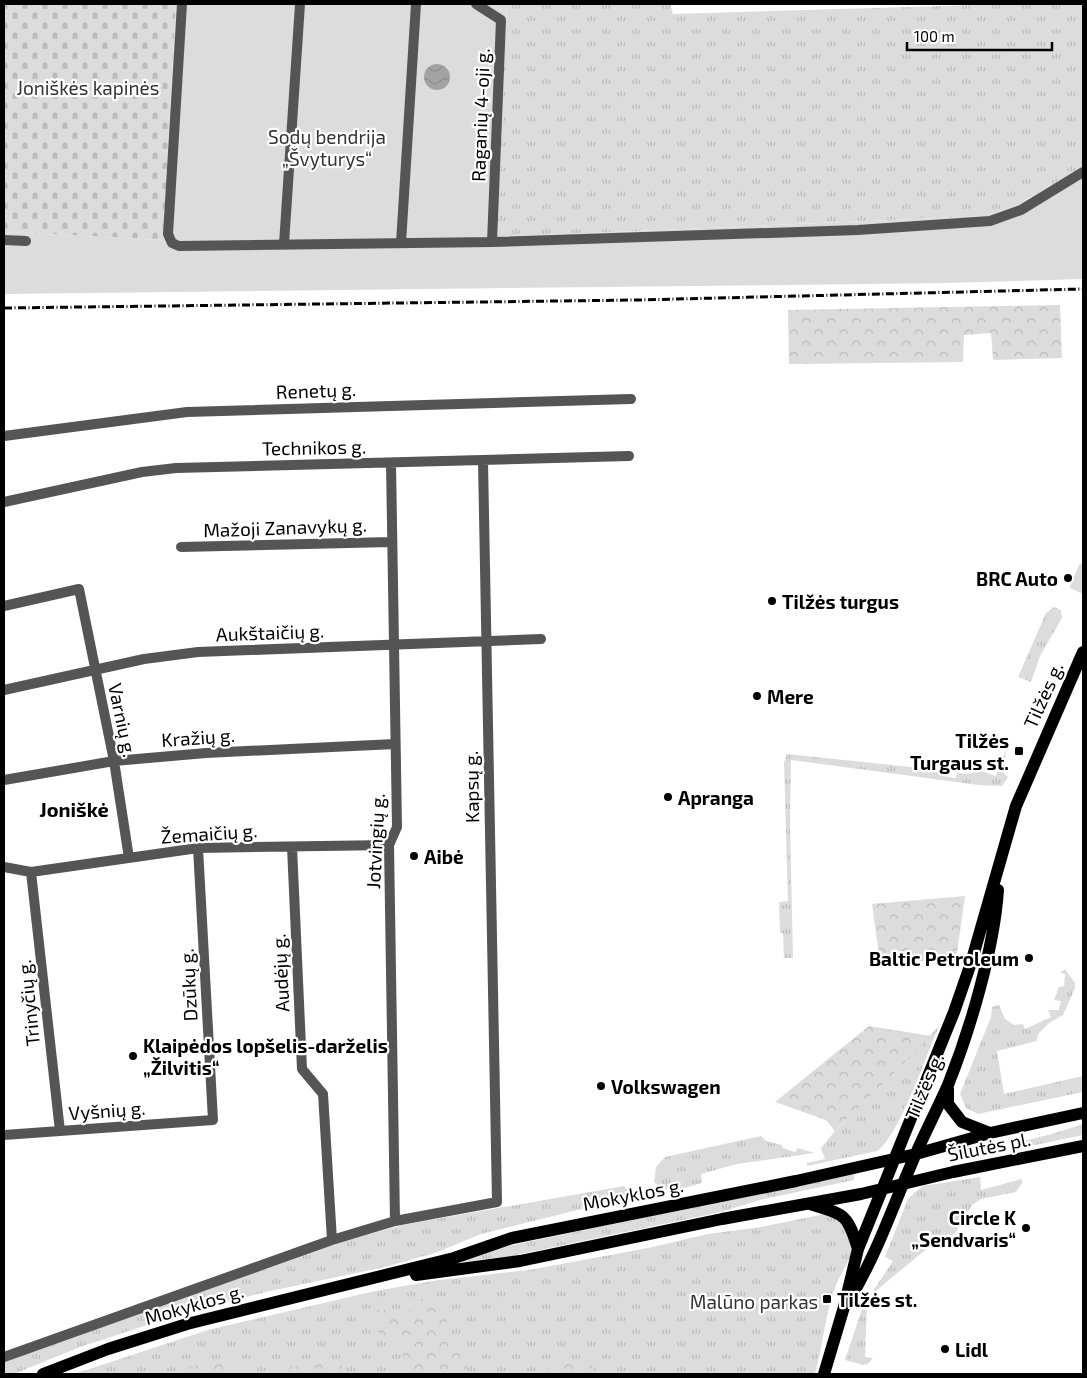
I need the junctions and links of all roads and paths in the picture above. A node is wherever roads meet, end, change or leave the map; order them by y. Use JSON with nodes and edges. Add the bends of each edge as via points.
{"nodes":[{"id":1,"x":182,"y":4,"type":"edge"},
{"id":2,"x":300,"y":4,"type":"edge"},
{"id":3,"x":416,"y":4,"type":"edge"},
{"id":4,"x":476,"y":4,"type":"edge"},
{"id":5,"x":1083,"y":172,"type":"edge"},
{"id":6,"x":4,"y":240,"type":"edge"},
{"id":7,"x":26,"y":241,"type":"dead end"},
{"id":8,"x":492,"y":242,"type":"junction"},
{"id":9,"x":401,"y":243,"type":"junction"},
{"id":10,"x":284,"y":244,"type":"junction"},
{"id":11,"x":631,"y":399,"type":"dead end"},
{"id":12,"x":4,"y":436,"type":"edge"},
{"id":13,"x":629,"y":456,"type":"dead end"},
{"id":14,"x":483,"y":460,"type":"junction"},
{"id":15,"x":391,"y":463,"type":"junction"},
{"id":16,"x":4,"y":502,"type":"edge"},
{"id":17,"x":391,"y":542,"type":"junction"},
{"id":18,"x":181,"y":547,"type":"dead end"},
{"id":19,"x":4,"y":606,"type":"edge"},
{"id":20,"x":541,"y":638,"type":"dead end"},
{"id":21,"x":486,"y":640,"type":"junction"},
{"id":22,"x":394,"y":646,"type":"junction"},
{"id":23,"x":1083,"y":652,"type":"edge"},
{"id":24,"x":95,"y":670,"type":"junction"},
{"id":25,"x":4,"y":690,"type":"edge"},
{"id":26,"x":395,"y":744,"type":"junction"},
{"id":27,"x":114,"y":761,"type":"junction"},
{"id":28,"x":4,"y":780,"type":"edge"},
{"id":29,"x":389,"y":845,"type":"junction"},
{"id":30,"x":292,"y":847,"type":"junction"},
{"id":31,"x":198,"y":848,"type":"junction"},
{"id":32,"x":129,"y":858,"type":"junction"},
{"id":33,"x":4,"y":867,"type":"edge"},
{"id":34,"x":1000,"y":868,"type":"junction"},
{"id":35,"x":31,"y":872,"type":"junction"},
{"id":36,"x":948,"y":1084,"type":"junction"},
{"id":37,"x":1083,"y":1113,"type":"edge"},
{"id":38,"x":213,"y":1120,"type":"joint"},
{"id":39,"x":60,"y":1130,"type":"junction"},
{"id":40,"x":990,"y":1133,"type":"junction"},
{"id":41,"x":4,"y":1135,"type":"edge"},
{"id":42,"x":1083,"y":1146,"type":"edge"},
{"id":43,"x":916,"y":1154,"type":"junction"},
{"id":44,"x":895,"y":1158,"type":"junction"},
{"id":45,"x":902,"y":1185,"type":"junction"},
{"id":46,"x":881,"y":1190,"type":"junction"},
{"id":47,"x":807,"y":1203,"type":"junction"},
{"id":48,"x":395,"y":1221,"type":"junction"},
{"id":49,"x":332,"y":1240,"type":"junction"},
{"id":50,"x":858,"y":1250,"type":"junction"},
{"id":51,"x":360,"y":1283,"type":"junction"},
{"id":52,"x":844,"y":1307,"type":"junction"},
{"id":53,"x":4,"y":1357,"type":"edge"},
{"id":54,"x":43,"y":1374,"type":"edge"},
{"id":55,"x":824,"y":1374,"type":"edge"}],
"edges":[{"from":1,"to":10,"type":"street","via":[[168,234],[172,243],[179,246]]},
{"from":2,"to":10,"type":"street"},
{"from":3,"to":9,"type":"street"},
{"from":4,"to":8,"type":"street","name":"Raganių 4-oji g.","via":[[501,20]]},
{"from":5,"to":8,"type":"street","via":[[1022,210],[990,221],[858,230]]},
{"from":6,"to":7,"type":"street"},
{"from":8,"to":9,"type":"street"},
{"from":9,"to":10,"type":"street"},
{"from":11,"to":12,"type":"street","name":"Renetų g.","via":[[187,412]]},
{"from":13,"to":14,"type":"street","name":"Technikos g."},
{"from":14,"to":15,"type":"street","name":"Technikos g."},
{"from":14,"to":21,"type":"street","name":"Kapsų g."},
{"from":15,"to":16,"type":"street","name":"Technikos g.","via":[[176,468],[142,472]]},
{"from":15,"to":17,"type":"street","name":"Jotvingių g."},
{"from":17,"to":18,"type":"street","name":"Mažoji Zanavykų g."},
{"from":17,"to":22,"type":"street","name":"Jotvingių g."},
{"from":19,"to":24,"type":"street","name":"Varnių g.","via":[[80,589]]},
{"from":20,"to":21,"type":"street","name":"Aukštaičių g."},
{"from":21,"to":22,"type":"street","name":"Aukštaičių g."},
{"from":21,"to":48,"type":"street","name":"Kapsų g.","via":[[497,1202]]},
{"from":22,"to":24,"type":"street","name":"Aukštaičių g.","via":[[198,652]]},
{"from":22,"to":26,"type":"street","name":"Jotvingių g."},
{"from":23,"to":34,"type":"main road","name":"Tilžės g.","via":[[1016,806]]},
{"from":24,"to":25,"type":"street","name":"Aukštaičių g."},
{"from":24,"to":27,"type":"street","name":"Varnių g."},
{"from":26,"to":27,"type":"street","name":"Kražių g.","via":[[206,752]]},
{"from":26,"to":29,"type":"street","name":"Jotvingių g.","via":[[397,827]]},
{"from":27,"to":28,"type":"street","name":"Kražių g."},
{"from":27,"to":32,"type":"street","name":"Varnių g."},
{"from":29,"to":30,"type":"street","name":"Žemaičių g."},
{"from":29,"to":48,"type":"street","name":"Jotvingių g."},
{"from":30,"to":31,"type":"street","name":"Žemaičių g."},
{"from":30,"to":49,"type":"street","name":"Audėjų g.","via":[[302,1069],[323,1094]]},
{"from":31,"to":32,"type":"street","name":"Žemaičių g."},
{"from":31,"to":38,"type":"street","name":"Dzūkų g."},
{"from":32,"to":35,"type":"street","name":"Žemaičių g."},
{"from":33,"to":35,"type":"street","name":"Žemaičių g."},
{"from":34,"to":36,"type":"main road","name":"Tilžės g.","via":[[997,913],[989,952]]},
{"from":34,"to":44,"type":"main road","name":"Tilžės g.","via":[[954,1012]]},
{"from":35,"to":39,"type":"street","name":"Trinyčių g."},
{"from":36,"to":40,"type":"main road","via":[[948,1104],[962,1122]]},
{"from":36,"to":43,"type":"main road","name":"Tilžės g."},
{"from":37,"to":40,"type":"main road","name":"Šilutės pl."},
{"from":38,"to":39,"type":"street","name":"Vyšnių g."},
{"from":39,"to":41,"type":"street","name":"Vyšnių g."},
{"from":40,"to":43,"type":"main road","name":"Šilutės pl."},
{"from":42,"to":45,"type":"main road","name":"Šilutės pl."},
{"from":43,"to":44,"type":"main road","name":"Mokyklos g."},
{"from":43,"to":45,"type":"main road","name":"Tilžės g."},
{"from":44,"to":46,"type":"main road","name":"Tilžės g."},
{"from":44,"to":51,"type":"main road","name":"Mokyklos g.","via":[[512,1238],[454,1258]]},
{"from":45,"to":46,"type":"main road","name":"Mokyklos g."},
{"from":45,"to":52,"type":"main road","name":"Tilžės g.","via":[[871,1262]]},
{"from":46,"to":47,"type":"main road","name":"Mokyklos g."},
{"from":46,"to":50,"type":"main road","name":"Tilžės g."},
{"from":47,"to":50,"type":"main road","via":[[838,1212],[844,1217],[851,1226]]},
{"from":47,"to":51,"type":"main road","name":"Mokyklos g.","via":[[520,1261]]},
{"from":48,"to":49,"type":"street"},
{"from":49,"to":53,"type":"street"},
{"from":50,"to":52,"type":"main road","name":"Tilžės g."},
{"from":51,"to":54,"type":"main road","name":"Mokyklos g.","via":[[187,1324]]},
{"from":52,"to":55,"type":"main road","name":"Tilžės g."}]}
